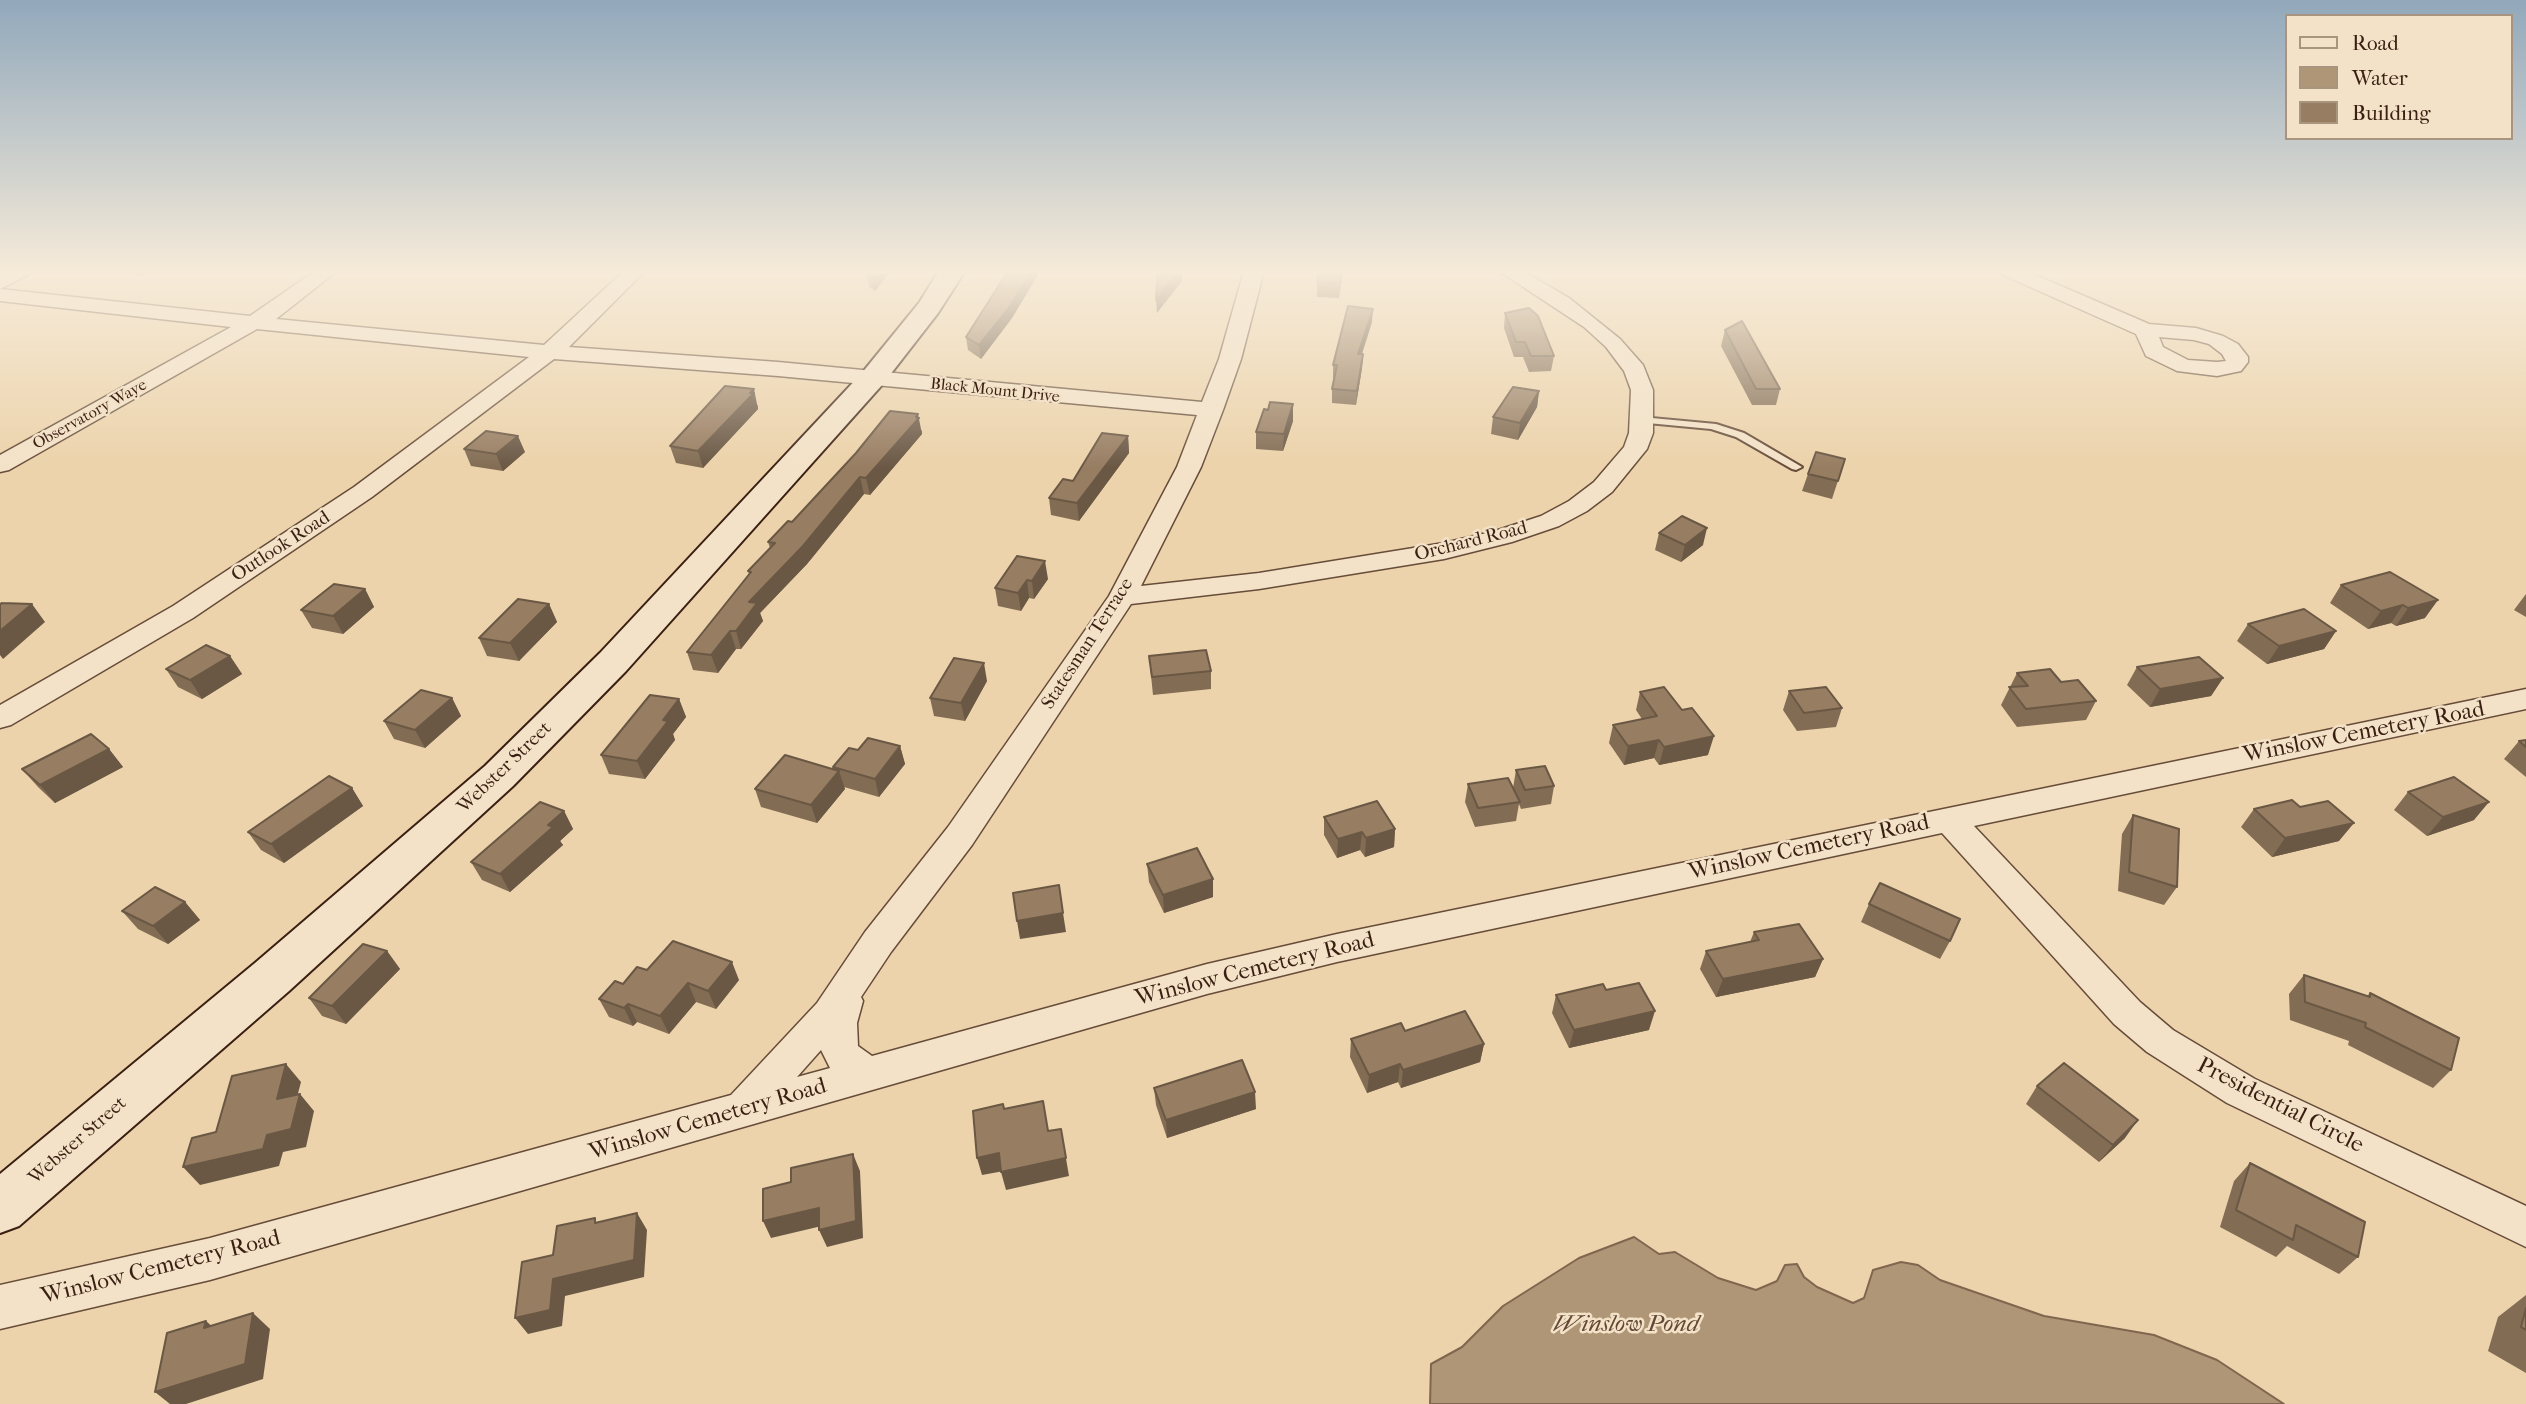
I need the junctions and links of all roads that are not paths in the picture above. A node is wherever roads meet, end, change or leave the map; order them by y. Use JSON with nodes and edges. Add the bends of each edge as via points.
{"nodes":[{"id":1,"x":228,"y":337,"type":"edge"},
{"id":2,"x":431,"y":337,"type":"edge"},
{"id":3,"x":477,"y":337,"type":"edge"},
{"id":4,"x":566,"y":337,"type":"edge"},
{"id":5,"x":906,"y":337,"type":"edge"},
{"id":6,"x":1237,"y":337,"type":"edge"},
{"id":7,"x":1603,"y":337,"type":"edge"},
{"id":8,"x":556,"y":346,"type":"junction"},
{"id":9,"x":872,"y":379,"type":"junction"},
{"id":10,"x":1212,"y":410,"type":"junction"},
{"id":11,"x":1641,"y":420,"type":"junction"},
{"id":12,"x":0,"y":465,"type":"edge"},
{"id":13,"x":1796,"y":467,"type":"dead end"},
{"id":14,"x":1122,"y":597,"type":"junction"},
{"id":15,"x":2526,"y":699,"type":"edge"},
{"id":16,"x":0,"y":718,"type":"edge"},
{"id":17,"x":1949,"y":820,"type":"junction"},
{"id":18,"x":853,"y":981,"type":"junction"},
{"id":19,"x":869,"y":1075,"type":"junction"},
{"id":20,"x":743,"y":1109,"type":"junction"},
{"id":21,"x":0,"y":1208,"type":"edge"},
{"id":22,"x":2526,"y":1227,"type":"edge"},
{"id":23,"x":0,"y":1307,"type":"edge"}],
"edges":[{"from":1,"to":12,"type":"street","name":"Observatory Waye"},
{"from":2,"to":8,"type":"street","name":"Black Mount Drive"},
{"from":3,"to":8,"type":"street","name":"Black Mount Drive"},
{"from":4,"to":8,"type":"street","name":"Outlook Road"},
{"from":5,"to":9,"type":"street","name":"Webster Street"},
{"from":6,"to":10,"type":"street","name":"Statesman Terrace"},
{"from":7,"to":11,"type":"street","name":"Orchard Road","via":[[1627,358],[1642,390]]},
{"from":8,"to":9,"type":"street","name":"Black Mount Drive"},
{"from":8,"to":16,"type":"street","name":"Outlook Road","via":[[286,545],[183,612]]},
{"from":9,"to":10,"type":"street","name":"Black Mount Drive"},
{"from":9,"to":21,"type":"street","name":"Webster Street","via":[[613,662],[499,776]]},
{"from":10,"to":14,"type":"street","name":"Statesman Terrace","via":[[1189,467]]},
{"from":11,"to":13,"type":"lane","via":[[1712,426],[1741,435]]},
{"from":11,"to":14,"type":"street","name":"Orchard Road","via":[[1634,449],[1603,487],[1550,521],[1503,537],[1369,565]]},
{"from":14,"to":18,"type":"street","name":"Statesman Terrace","via":[[960,836]]},
{"from":15,"to":17,"type":"street","name":"Winslow Cemetery Road"},
{"from":17,"to":19,"type":"street","name":"Winslow Cemetery Road","via":[[1337,948],[1207,979]]},
{"from":17,"to":22,"type":"street","name":"Presidential Circle","via":[[2103,988],[2160,1041],[2241,1091]]},
{"from":18,"to":19,"type":"street","name":"Statesman Terrace","via":[[837,1040],[846,1060]]},
{"from":18,"to":20,"type":"street","name":"Statesman Terrace","via":[[830,1014]]},
{"from":19,"to":20,"type":"street","name":"Winslow Cemetery Road"},
{"from":20,"to":23,"type":"street","name":"Winslow Cemetery Road","via":[[210,1259]]}]}
